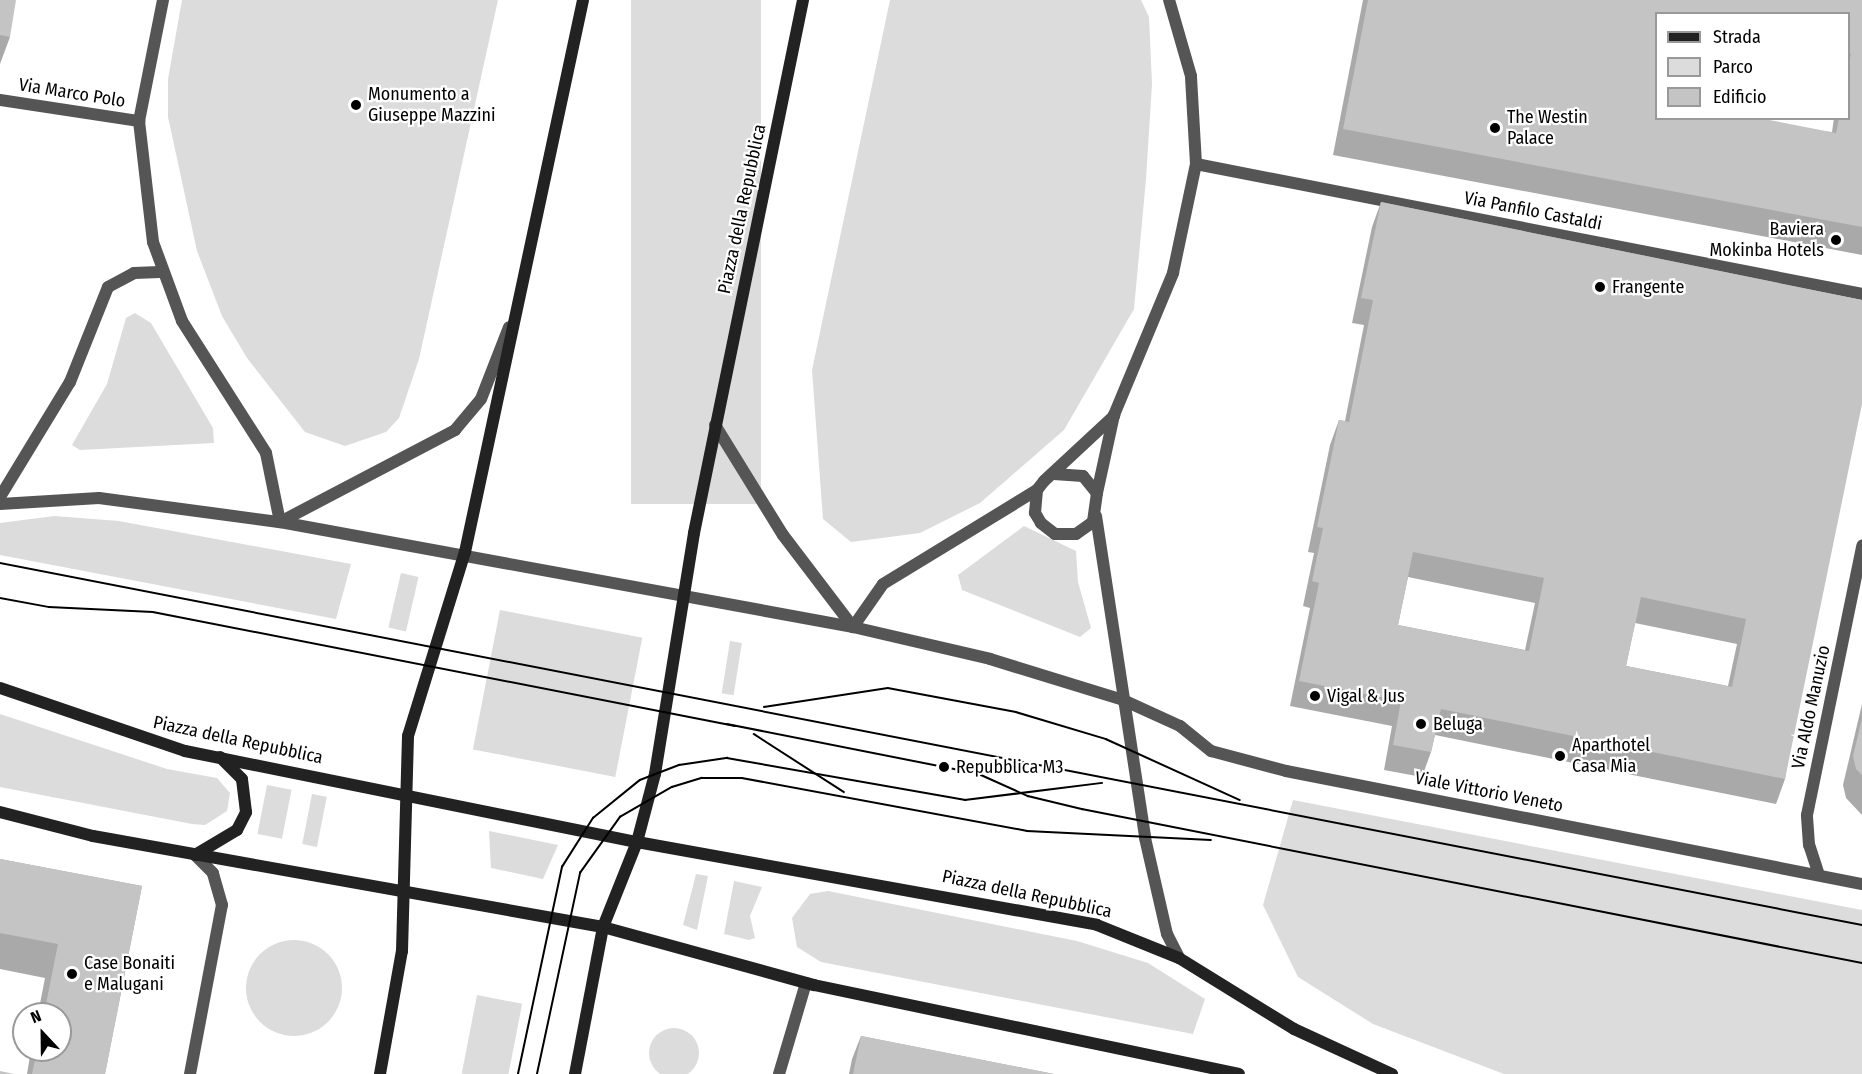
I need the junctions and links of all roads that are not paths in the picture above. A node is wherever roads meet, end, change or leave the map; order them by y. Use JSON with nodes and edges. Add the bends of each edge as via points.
{"nodes":[{"id":1,"x":163,"y":0,"type":"edge"},
{"id":2,"x":583,"y":0,"type":"edge"},
{"id":3,"x":803,"y":0,"type":"edge"},
{"id":4,"x":1169,"y":0,"type":"edge"},
{"id":5,"x":0,"y":100,"type":"edge"},
{"id":6,"x":139,"y":121,"type":"junction"},
{"id":7,"x":1196,"y":164,"type":"junction"},
{"id":8,"x":160,"y":272,"type":"junction"},
{"id":9,"x":1862,"y":294,"type":"edge"},
{"id":10,"x":512,"y":317,"type":"junction"},
{"id":11,"x":1114,"y":415,"type":"junction"},
{"id":12,"x":715,"y":424,"type":"junction"},
{"id":13,"x":1054,"y":474,"type":"junction"},
{"id":14,"x":1036,"y":490,"type":"junction"},
{"id":15,"x":1097,"y":493,"type":"junction"},
{"id":16,"x":0,"y":497,"type":"edge"},
{"id":17,"x":0,"y":504,"type":"edge"},
{"id":18,"x":1096,"y":516,"type":"junction"},
{"id":19,"x":279,"y":522,"type":"junction"},
{"id":20,"x":1862,"y":546,"type":"edge"},
{"id":21,"x":465,"y":552,"type":"junction"},
{"id":22,"x":684,"y":594,"type":"junction"},
{"id":23,"x":852,"y":627,"type":"junction"},
{"id":24,"x":0,"y":688,"type":"edge"},
{"id":25,"x":1123,"y":700,"type":"junction"},
{"id":26,"x":220,"y":757,"type":"junction"},
{"id":27,"x":403,"y":793,"type":"junction"},
{"id":28,"x":0,"y":812,"type":"edge"},
{"id":29,"x":637,"y":842,"type":"junction"},
{"id":30,"x":195,"y":855,"type":"junction"},
{"id":31,"x":1819,"y":875,"type":"junction"},
{"id":32,"x":1862,"y":884,"type":"edge"},
{"id":33,"x":403,"y":892,"type":"junction"},
{"id":34,"x":603,"y":927,"type":"junction"},
{"id":35,"x":1179,"y":958,"type":"junction"},
{"id":36,"x":806,"y":983,"type":"junction"},
{"id":37,"x":190,"y":1074,"type":"edge"},
{"id":38,"x":380,"y":1074,"type":"edge"},
{"id":39,"x":575,"y":1074,"type":"edge"},
{"id":40,"x":779,"y":1074,"type":"edge"},
{"id":41,"x":1239,"y":1074,"type":"edge"},
{"id":42,"x":1392,"y":1074,"type":"edge"}],
"edges":[{"from":1,"to":6,"type":"street"},
{"from":2,"to":10,"type":"main road"},
{"from":3,"to":12,"type":"main road","name":"Piazza della Repubblica"},
{"from":4,"to":7,"type":"street","via":[[1191,76]]},
{"from":5,"to":6,"type":"street","name":"Via Marco Polo"},
{"from":6,"to":8,"type":"street","via":[[143,188]]},
{"from":7,"to":9,"type":"street","name":"Via Panfilo Castaldi"},
{"from":7,"to":11,"type":"street","via":[[1165,298]]},
{"from":8,"to":16,"type":"street","via":[[134,273],[108,287],[70,382]]},
{"from":8,"to":19,"type":"street","via":[[192,338],[266,453]]},
{"from":10,"to":19,"type":"street","via":[[481,399],[455,430]]},
{"from":10,"to":21,"type":"main road"},
{"from":11,"to":13,"type":"street"},
{"from":11,"to":15,"type":"street"},
{"from":12,"to":22,"type":"main road","name":"Piazza della Repubblica"},
{"from":12,"to":23,"type":"street","via":[[783,536]]},
{"from":13,"to":14,"type":"street"},
{"from":13,"to":15,"type":"street","via":[[1083,476]]},
{"from":14,"to":18,"type":"street","via":[[1035,513],[1056,534],[1076,534]]},
{"from":14,"to":23,"type":"street","via":[[882,584]]},
{"from":15,"to":18,"type":"street"},
{"from":17,"to":19,"type":"street","via":[[99,498]]},
{"from":18,"to":25,"type":"street"},
{"from":19,"to":21,"type":"street"},
{"from":20,"to":31,"type":"street","name":"Via Aldo Manuzio","via":[[1807,815]]},
{"from":21,"to":22,"type":"street"},
{"from":21,"to":27,"type":"main road","via":[[412,716]]},
{"from":22,"to":23,"type":"street"},
{"from":22,"to":29,"type":"main road","name":"Piazza della Repubblica","via":[[668,712]]},
{"from":23,"to":25,"type":"street","via":[[956,650]]},
{"from":24,"to":26,"type":"main road","name":"Piazza della Repubblica","via":[[149,742]]},
{"from":25,"to":31,"type":"street","name":"Viale Vittorio Veneto","via":[[1180,726],[1211,752],[1286,771]]},
{"from":25,"to":35,"type":"street","via":[[1156,894]]},
{"from":26,"to":27,"type":"main road","name":"Piazza della Repubblica"},
{"from":26,"to":30,"type":"main road","via":[[242,779],[246,812],[237,830]]},
{"from":27,"to":29,"type":"main road","name":"Piazza della Repubblica"},
{"from":27,"to":33,"type":"main road"},
{"from":28,"to":30,"type":"main road"},
{"from":29,"to":34,"type":"main road","name":"Piazza della Repubblica"},
{"from":29,"to":35,"type":"main road","name":"Piazza della Repubblica","via":[[1078,920]]},
{"from":30,"to":33,"type":"main road"},
{"from":30,"to":37,"type":"street","via":[[213,873],[222,905]]},
{"from":31,"to":32,"type":"street","name":"Viale Vittorio Veneto"},
{"from":33,"to":34,"type":"main road"},
{"from":33,"to":38,"type":"main road","via":[[399,974]]},
{"from":34,"to":36,"type":"main road"},
{"from":34,"to":39,"type":"main road","name":"Piazza della Repubblica"},
{"from":35,"to":42,"type":"main road","name":"Piazza della Repubblica","via":[[1254,1007],[1346,1056]]},
{"from":36,"to":40,"type":"street"},
{"from":36,"to":41,"type":"main road"}]}
